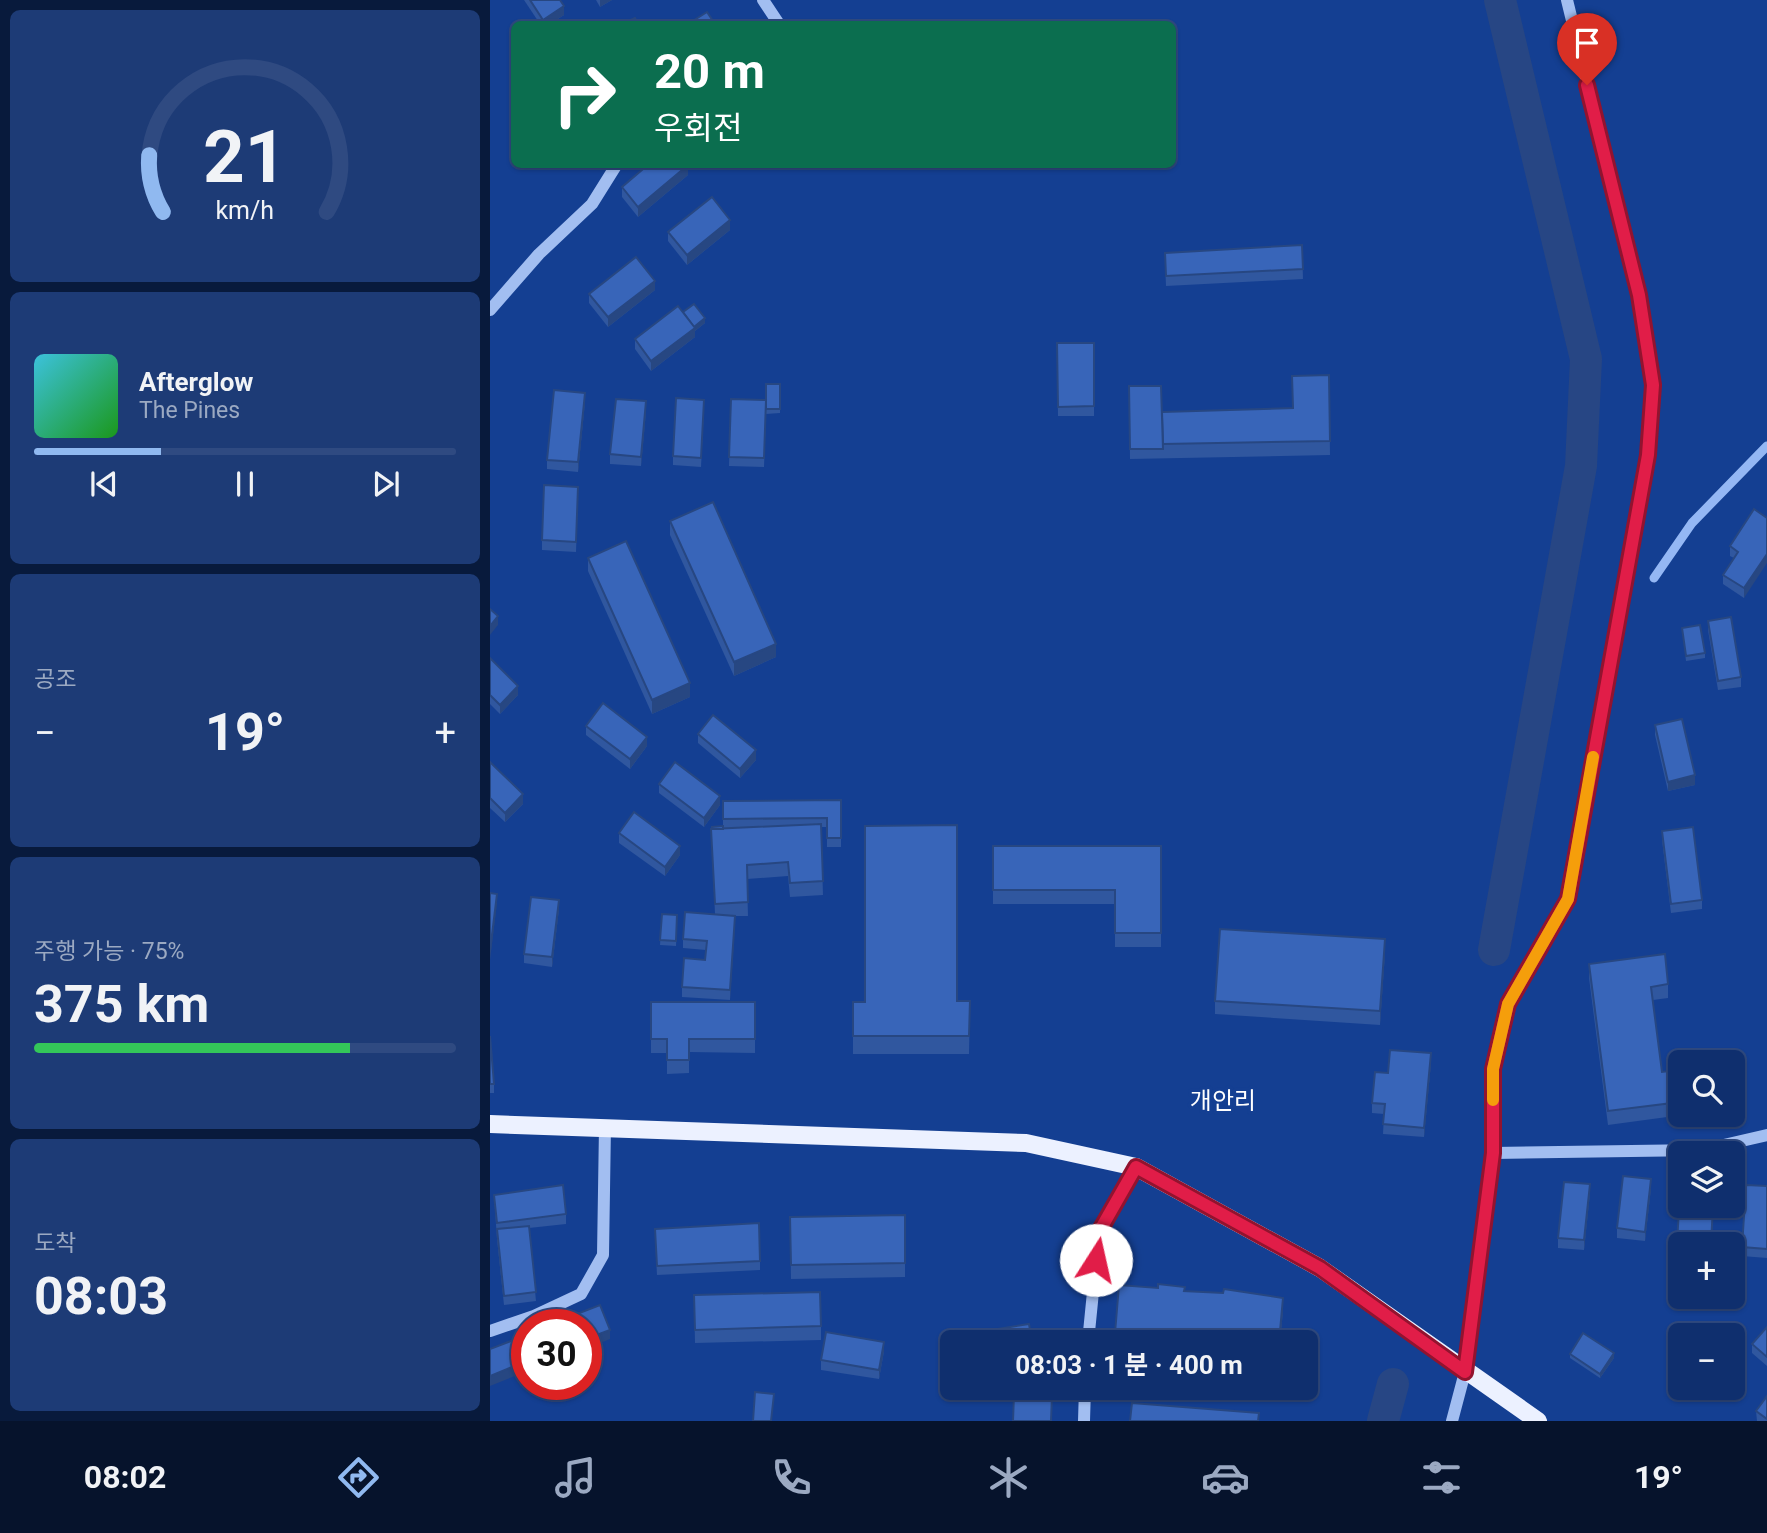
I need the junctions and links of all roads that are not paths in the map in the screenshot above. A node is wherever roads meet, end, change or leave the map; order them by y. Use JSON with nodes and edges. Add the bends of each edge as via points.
{"nodes":[{"id":1,"x":763,"y":0,"type":"edge"},
{"id":2,"x":1567,"y":0,"type":"edge"},
{"id":3,"x":777,"y":21,"type":"edge"},
{"id":4,"x":614,"y":168,"type":"edge"},
{"id":5,"x":490,"y":310,"type":"edge"},
{"id":6,"x":490,"y":1124,"type":"edge"},
{"id":7,"x":605,"y":1126,"type":"junction"},
{"id":8,"x":1767,"y":1136,"type":"edge"},
{"id":9,"x":1493,"y":1153,"type":"junction"},
{"id":10,"x":1136,"y":1167,"type":"junction"},
{"id":11,"x":1089,"y":1330,"type":"edge"},
{"id":12,"x":490,"y":1331,"type":"edge"},
{"id":13,"x":1465,"y":1372,"type":"junction"},
{"id":14,"x":1085,"y":1400,"type":"edge"},
{"id":15,"x":1084,"y":1421,"type":"edge"},
{"id":16,"x":1452,"y":1421,"type":"edge"},
{"id":17,"x":1538,"y":1421,"type":"edge"}],
"edges":[{"from":1,"to":3,"type":"street"},
{"from":2,"to":9,"type":"street","via":[[1639,295],[1652,397],[1648,455],[1568,899],[1508,1004],[1493,1069]]},
{"from":4,"to":5,"type":"street","via":[[592,204],[539,254]]},
{"from":6,"to":7,"type":"main road"},
{"from":7,"to":10,"type":"main road","via":[[1026,1143]]},
{"from":7,"to":12,"type":"street","via":[[603,1255],[581,1294]]},
{"from":8,"to":9,"type":"street","via":[[1702,1150]]},
{"from":9,"to":13,"type":"street"},
{"from":10,"to":11,"type":"street","via":[[1099,1232]]},
{"from":10,"to":13,"type":"main road","via":[[1320,1268]]},
{"from":13,"to":16,"type":"street"},
{"from":13,"to":17,"type":"main road"},
{"from":14,"to":15,"type":"street"}]}
